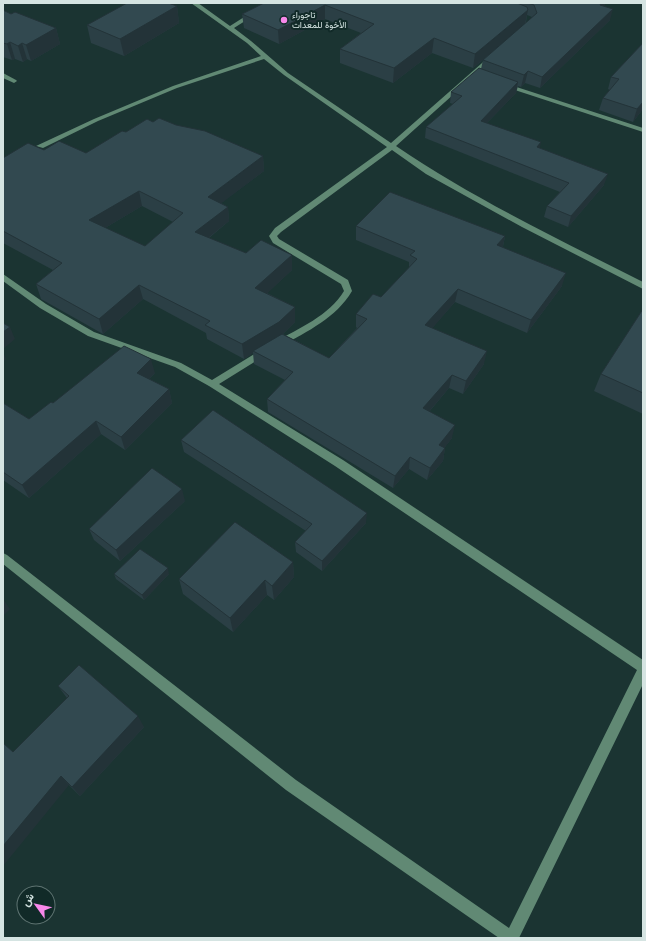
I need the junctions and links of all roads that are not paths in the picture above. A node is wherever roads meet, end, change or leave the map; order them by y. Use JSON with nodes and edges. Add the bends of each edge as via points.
{"nodes":[{"id":1,"x":194,"y":3,"type":"edge"},
{"id":2,"x":270,"y":3,"type":"edge"},
{"id":3,"x":230,"y":28,"type":"junction"},
{"id":4,"x":496,"y":54,"type":"edge"},
{"id":5,"x":266,"y":56,"type":"junction"},
{"id":6,"x":3,"y":75,"type":"edge"},
{"id":7,"x":14,"y":81,"type":"dead end"},
{"id":8,"x":500,"y":83,"type":"edge"},
{"id":9,"x":643,"y":130,"type":"edge"},
{"id":10,"x":40,"y":146,"type":"dead end"},
{"id":11,"x":390,"y":147,"type":"junction"},
{"id":12,"x":3,"y":277,"type":"edge"},
{"id":13,"x":643,"y":286,"type":"edge"},
{"id":14,"x":212,"y":384,"type":"junction"},
{"id":15,"x":3,"y":558,"type":"edge"},
{"id":16,"x":643,"y":667,"type":"edge"},
{"id":17,"x":643,"y":671,"type":"edge"},
{"id":18,"x":511,"y":938,"type":"edge"}],
"edges":[{"from":1,"to":3,"type":"street"},
{"from":2,"to":3,"type":"street"},
{"from":3,"to":5,"type":"street"},
{"from":4,"to":11,"type":"street"},
{"from":5,"to":10,"type":"street","via":[[175,87]]},
{"from":5,"to":11,"type":"street","via":[[286,74]]},
{"from":6,"to":7,"type":"street"},
{"from":8,"to":9,"type":"street"},
{"from":11,"to":13,"type":"street","via":[[485,203]]},
{"from":11,"to":14,"type":"street","via":[[273,236],[276,241],[345,282],[348,291],[344,300],[329,313]]},
{"from":12,"to":14,"type":"street","via":[[55,314],[91,334],[178,365]]},
{"from":14,"to":16,"type":"street","via":[[340,463]]},
{"from":15,"to":18,"type":"street","via":[[291,785]]},
{"from":17,"to":18,"type":"street"}]}
